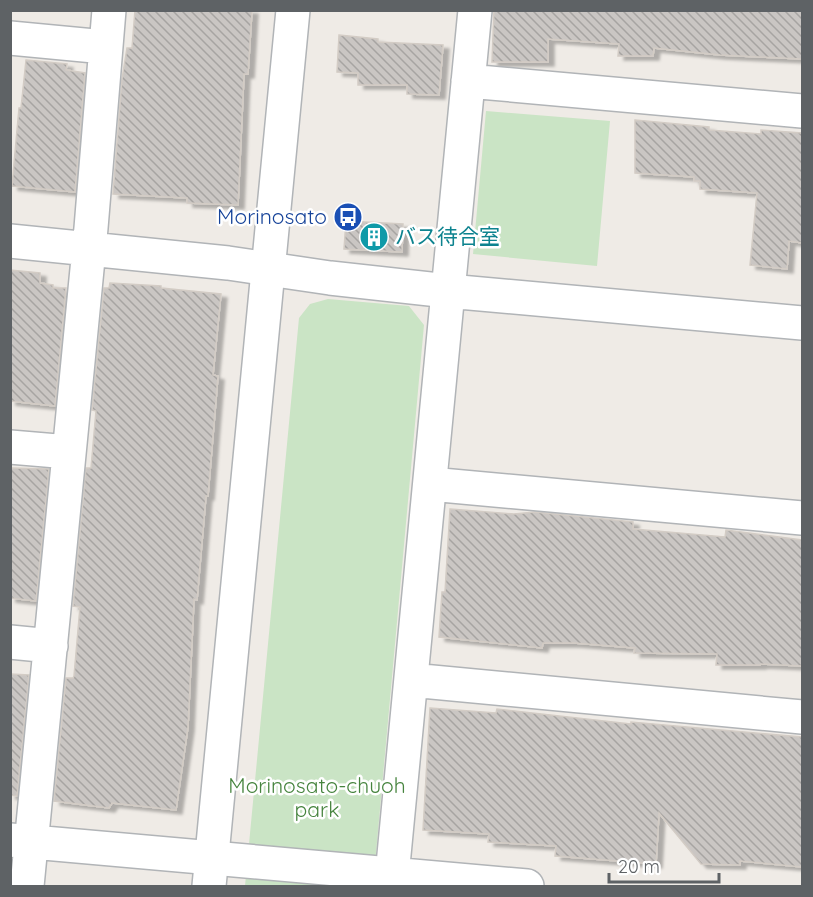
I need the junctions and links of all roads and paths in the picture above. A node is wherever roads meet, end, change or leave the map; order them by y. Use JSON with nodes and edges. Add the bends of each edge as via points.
{"nodes":[{"id":1,"x":109,"y":10,"type":"edge"},
{"id":2,"x":293,"y":10,"type":"edge"},
{"id":3,"x":475,"y":10,"type":"edge"},
{"id":4,"x":10,"y":38,"type":"edge"},
{"id":5,"x":105,"y":47,"type":"junction"},
{"id":6,"x":468,"y":81,"type":"junction"},
{"id":7,"x":802,"y":111,"type":"edge"},
{"id":8,"x":10,"y":241,"type":"edge"},
{"id":9,"x":89,"y":248,"type":"junction"},
{"id":10,"x":267,"y":268,"type":"junction"},
{"id":11,"x":448,"y":291,"type":"junction"},
{"id":12,"x":802,"y":323,"type":"edge"},
{"id":13,"x":10,"y":447,"type":"edge"},
{"id":14,"x":69,"y":453,"type":"junction"},
{"id":15,"x":430,"y":484,"type":"junction"},
{"id":16,"x":802,"y":518,"type":"edge"},
{"id":17,"x":10,"y":642,"type":"edge"},
{"id":18,"x":51,"y":646,"type":"junction"},
{"id":19,"x":411,"y":680,"type":"junction"},
{"id":20,"x":802,"y":717,"type":"edge"},
{"id":21,"x":21,"y":841,"type":"edge"},
{"id":22,"x":211,"y":872,"type":"edge"},
{"id":23,"x":391,"y":880,"type":"edge"},
{"id":24,"x":27,"y":886,"type":"edge"},
{"id":25,"x":527,"y":886,"type":"edge"}],
"edges":[{"from":1,"to":5,"type":"street"},
{"from":2,"to":10,"type":"street"},
{"from":3,"to":6,"type":"street"},
{"from":4,"to":5,"type":"street"},
{"from":5,"to":9,"type":"street"},
{"from":6,"to":7,"type":"street"},
{"from":6,"to":11,"type":"street"},
{"from":8,"to":9,"type":"street"},
{"from":9,"to":10,"type":"street"},
{"from":9,"to":14,"type":"street"},
{"from":10,"to":11,"type":"street"},
{"from":10,"to":22,"type":"street"},
{"from":11,"to":12,"type":"street"},
{"from":11,"to":15,"type":"street"},
{"from":13,"to":14,"type":"street"},
{"from":14,"to":18,"type":"street"},
{"from":15,"to":16,"type":"street"},
{"from":15,"to":19,"type":"street"},
{"from":17,"to":18,"type":"street"},
{"from":18,"to":21,"type":"street"},
{"from":19,"to":20,"type":"street"},
{"from":19,"to":23,"type":"street"},
{"from":21,"to":22,"type":"street"},
{"from":21,"to":24,"type":"street"},
{"from":22,"to":23,"type":"street"},
{"from":23,"to":25,"type":"street"}]}
